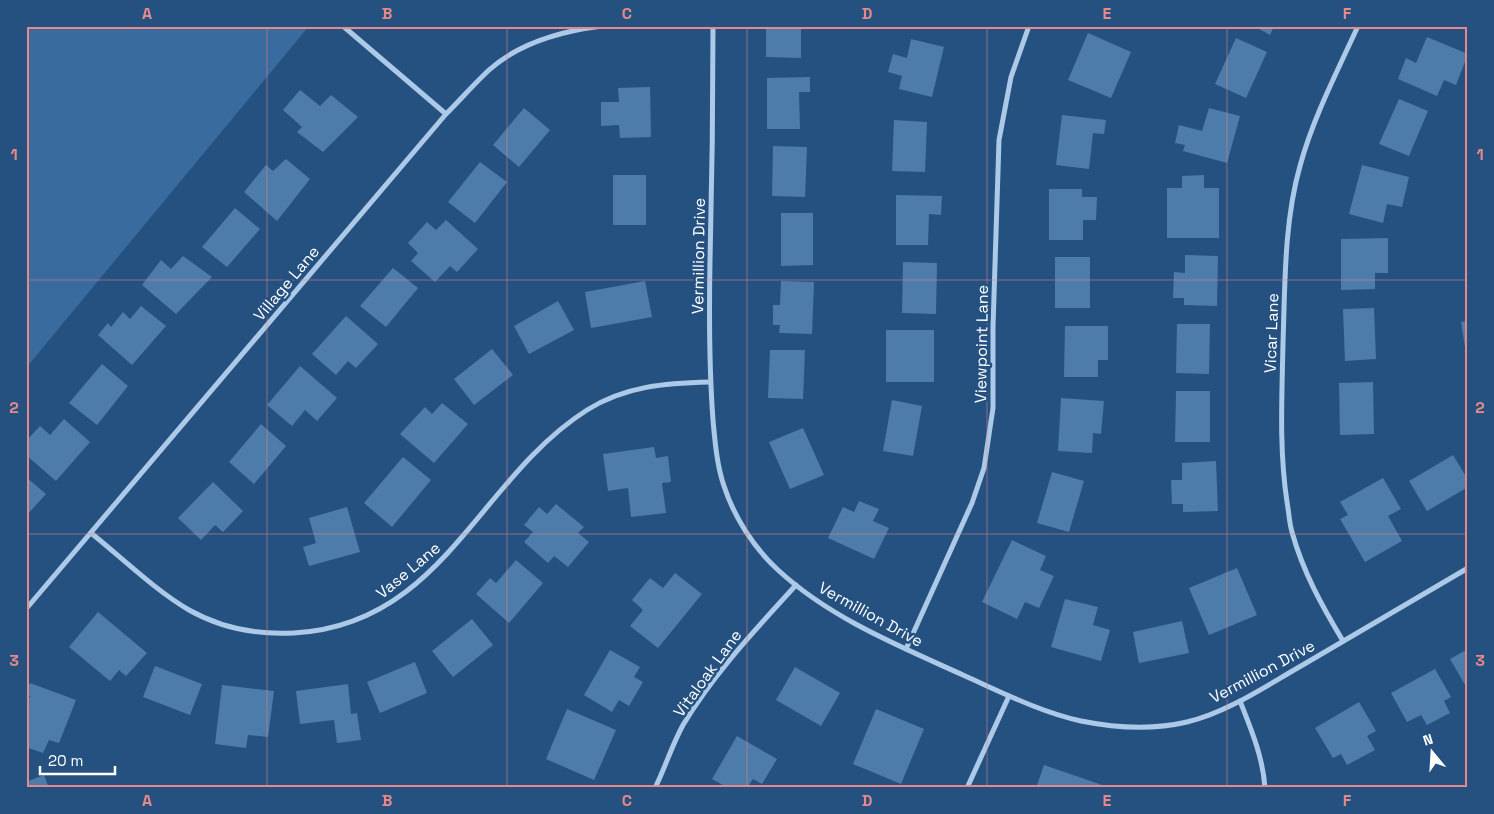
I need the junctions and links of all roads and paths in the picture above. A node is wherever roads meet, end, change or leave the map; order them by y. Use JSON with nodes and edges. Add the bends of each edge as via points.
{"nodes":[{"id":1,"x":343,"y":26,"type":"edge"},
{"id":2,"x":602,"y":26,"type":"edge"},
{"id":3,"x":713,"y":26,"type":"edge"},
{"id":4,"x":1029,"y":26,"type":"edge"},
{"id":5,"x":1358,"y":26,"type":"edge"},
{"id":6,"x":446,"y":114,"type":"junction"},
{"id":7,"x":710,"y":382,"type":"junction"},
{"id":8,"x":91,"y":533,"type":"junction"},
{"id":9,"x":1468,"y":568,"type":"edge"},
{"id":10,"x":796,"y":585,"type":"junction"},
{"id":11,"x":26,"y":609,"type":"edge"},
{"id":12,"x":1344,"y":641,"type":"junction"},
{"id":13,"x":906,"y":649,"type":"junction"},
{"id":14,"x":1009,"y":696,"type":"junction"},
{"id":15,"x":1240,"y":701,"type":"junction"},
{"id":16,"x":655,"y":788,"type":"edge"},
{"id":17,"x":967,"y":788,"type":"edge"},
{"id":18,"x":1265,"y":788,"type":"edge"}],
"edges":[{"from":1,"to":6,"type":"street"},
{"from":2,"to":6,"type":"street","name":"Village Lane","via":[[540,40],[508,56]]},
{"from":3,"to":7,"type":"street","name":"Vermillion Drive"},
{"from":4,"to":13,"type":"street","name":"Viewpoint Lane","via":[[1011,77],[999,140],[993,408],[984,468],[972,503]]},
{"from":5,"to":12,"type":"street","name":"Vicar Lane","via":[[1318,114],[1300,166],[1292,202],[1286,268],[1281,414],[1283,475],[1291,531],[1319,602]]},
{"from":6,"to":8,"type":"street","name":"Village Lane"},
{"from":7,"to":8,"type":"street","name":"Vase Lane","via":[[638,388],[611,396],[586,410],[540,448],[452,549],[421,579],[387,606],[345,625],[314,632],[272,634],[244,631],[213,621],[171,599]]},
{"from":7,"to":10,"type":"street","name":"Vermillion Drive","via":[[714,436],[723,484],[734,511],[753,542]]},
{"from":8,"to":11,"type":"street","name":"Village Lane"},
{"from":9,"to":12,"type":"street","name":"Vermillion Drive"},
{"from":10,"to":13,"type":"street","name":"Vermillion Drive","via":[[835,612]]},
{"from":10,"to":16,"type":"street","name":"Vitaloak Lane","via":[[712,682],[682,726]]},
{"from":12,"to":15,"type":"street","name":"Vermillion Drive"},
{"from":13,"to":14,"type":"street","name":"Vermillion Drive"},
{"from":14,"to":15,"type":"street","name":"Vermillion Drive","via":[[1081,721],[1122,727],[1164,727],[1192,721]]},
{"from":14,"to":17,"type":"street"},
{"from":15,"to":18,"type":"street","via":[[1256,740]]}]}
